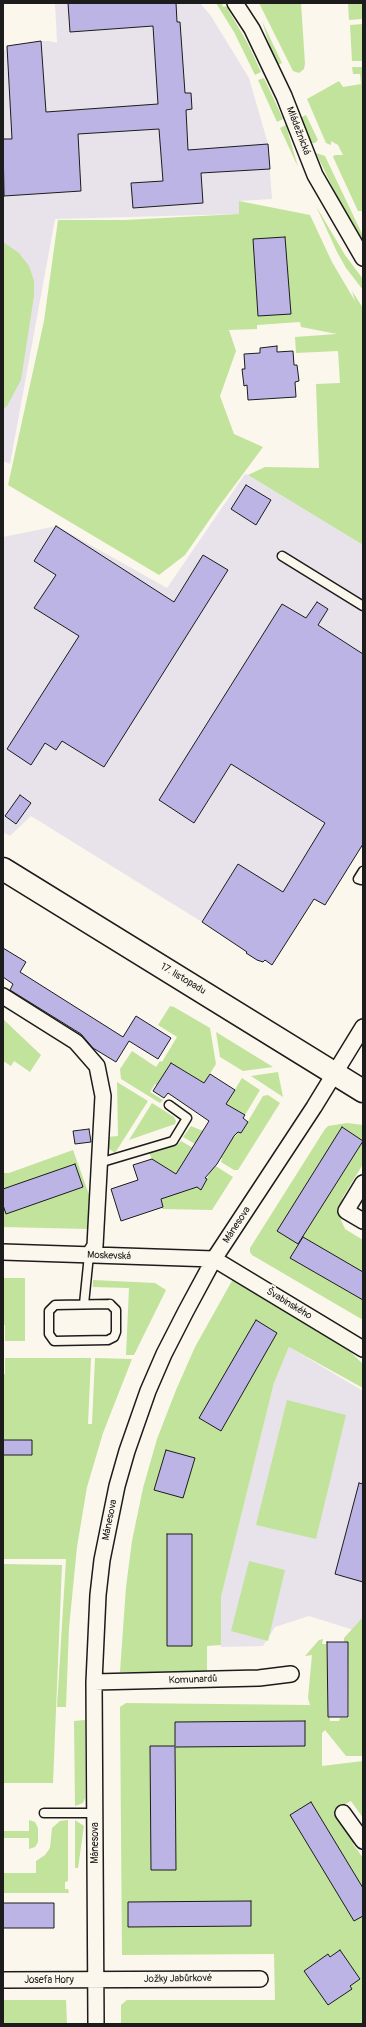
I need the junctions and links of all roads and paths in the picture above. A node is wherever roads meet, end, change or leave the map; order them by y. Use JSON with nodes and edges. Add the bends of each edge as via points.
{"nodes":[{"id":1,"x":235,"y":3,"type":"edge"},
{"id":2,"x":363,"y":258,"type":"edge"},
{"id":3,"x":282,"y":556,"type":"dead end"},
{"id":4,"x":363,"y":606,"type":"edge"},
{"id":5,"x":3,"y":869,"type":"edge"},
{"id":6,"x":3,"y":996,"type":"edge"},
{"id":7,"x":363,"y":1027,"type":"edge"},
{"id":8,"x":335,"y":1073,"type":"junction"},
{"id":9,"x":363,"y":1091,"type":"edge"},
{"id":10,"x":169,"y":1105,"type":"dead end"},
{"id":11,"x":99,"y":1163,"type":"junction"},
{"id":12,"x":363,"y":1183,"type":"edge"},
{"id":13,"x":363,"y":1221,"type":"edge"},
{"id":14,"x":3,"y":1252,"type":"edge"},
{"id":15,"x":89,"y":1255,"type":"junction"},
{"id":16,"x":214,"y":1259,"type":"junction"},
{"id":17,"x":84,"y":1304,"type":"junction"},
{"id":18,"x":363,"y":1349,"type":"edge"},
{"id":19,"x":291,"y":1674,"type":"dead end"},
{"id":20,"x":94,"y":1682,"type":"junction"},
{"id":21,"x":44,"y":1813,"type":"dead end"},
{"id":22,"x":95,"y":1813,"type":"junction"},
{"id":23,"x":343,"y":1813,"type":"dead end"},
{"id":24,"x":363,"y":1841,"type":"edge"},
{"id":25,"x":260,"y":1979,"type":"dead end"},
{"id":26,"x":3,"y":1980,"type":"edge"},
{"id":27,"x":96,"y":1980,"type":"junction"},
{"id":28,"x":96,"y":2024,"type":"edge"}],
"edges":[{"from":1,"to":2,"type":"street","name":"Mládežnická","via":[[252,29],[284,96],[315,175]]},
{"from":3,"to":4,"type":"lane"},
{"from":5,"to":8,"type":"street","name":"17. listopadu"},
{"from":6,"to":11,"type":"street","via":[[76,1042],[97,1066],[102,1096]]},
{"from":7,"to":8,"type":"street","name":"Mánesova"},
{"from":8,"to":9,"type":"street","name":"17. listopadu"},
{"from":8,"to":16,"type":"street","name":"Mánesova"},
{"from":10,"to":11,"type":"lane","via":[[188,1118],[173,1141]]},
{"from":11,"to":15,"type":"street","via":[[95,1246]]},
{"from":12,"to":13,"type":"street","via":[[346,1210]]},
{"from":14,"to":15,"type":"street","name":"Moskevská"},
{"from":15,"to":16,"type":"street","name":"Moskevská"},
{"from":15,"to":17,"type":"lane"},
{"from":16,"to":18,"type":"street","name":"Švabinského"},
{"from":16,"to":20,"type":"street","name":"Mánesova","via":[[164,1354],[125,1458],[108,1524],[102,1560]]},
{"from":17,"to":17,"type":"lane","via":[[54,1305],[49,1311],[48,1330],[54,1341],[108,1340],[114,1337],[116,1310],[110,1304]]},
{"from":19,"to":20,"type":"street","name":"Komunardů","via":[[259,1678]]},
{"from":20,"to":22,"type":"street","name":"Mánesova"},
{"from":21,"to":22,"type":"lane"},
{"from":22,"to":27,"type":"street","name":"Mánesova"},
{"from":23,"to":24,"type":"street"},
{"from":25,"to":27,"type":"street","name":"Jožky Jabůrkové"},
{"from":26,"to":27,"type":"street","name":"Josefa Hory"},
{"from":27,"to":28,"type":"street","name":"Mánesova"}]}
